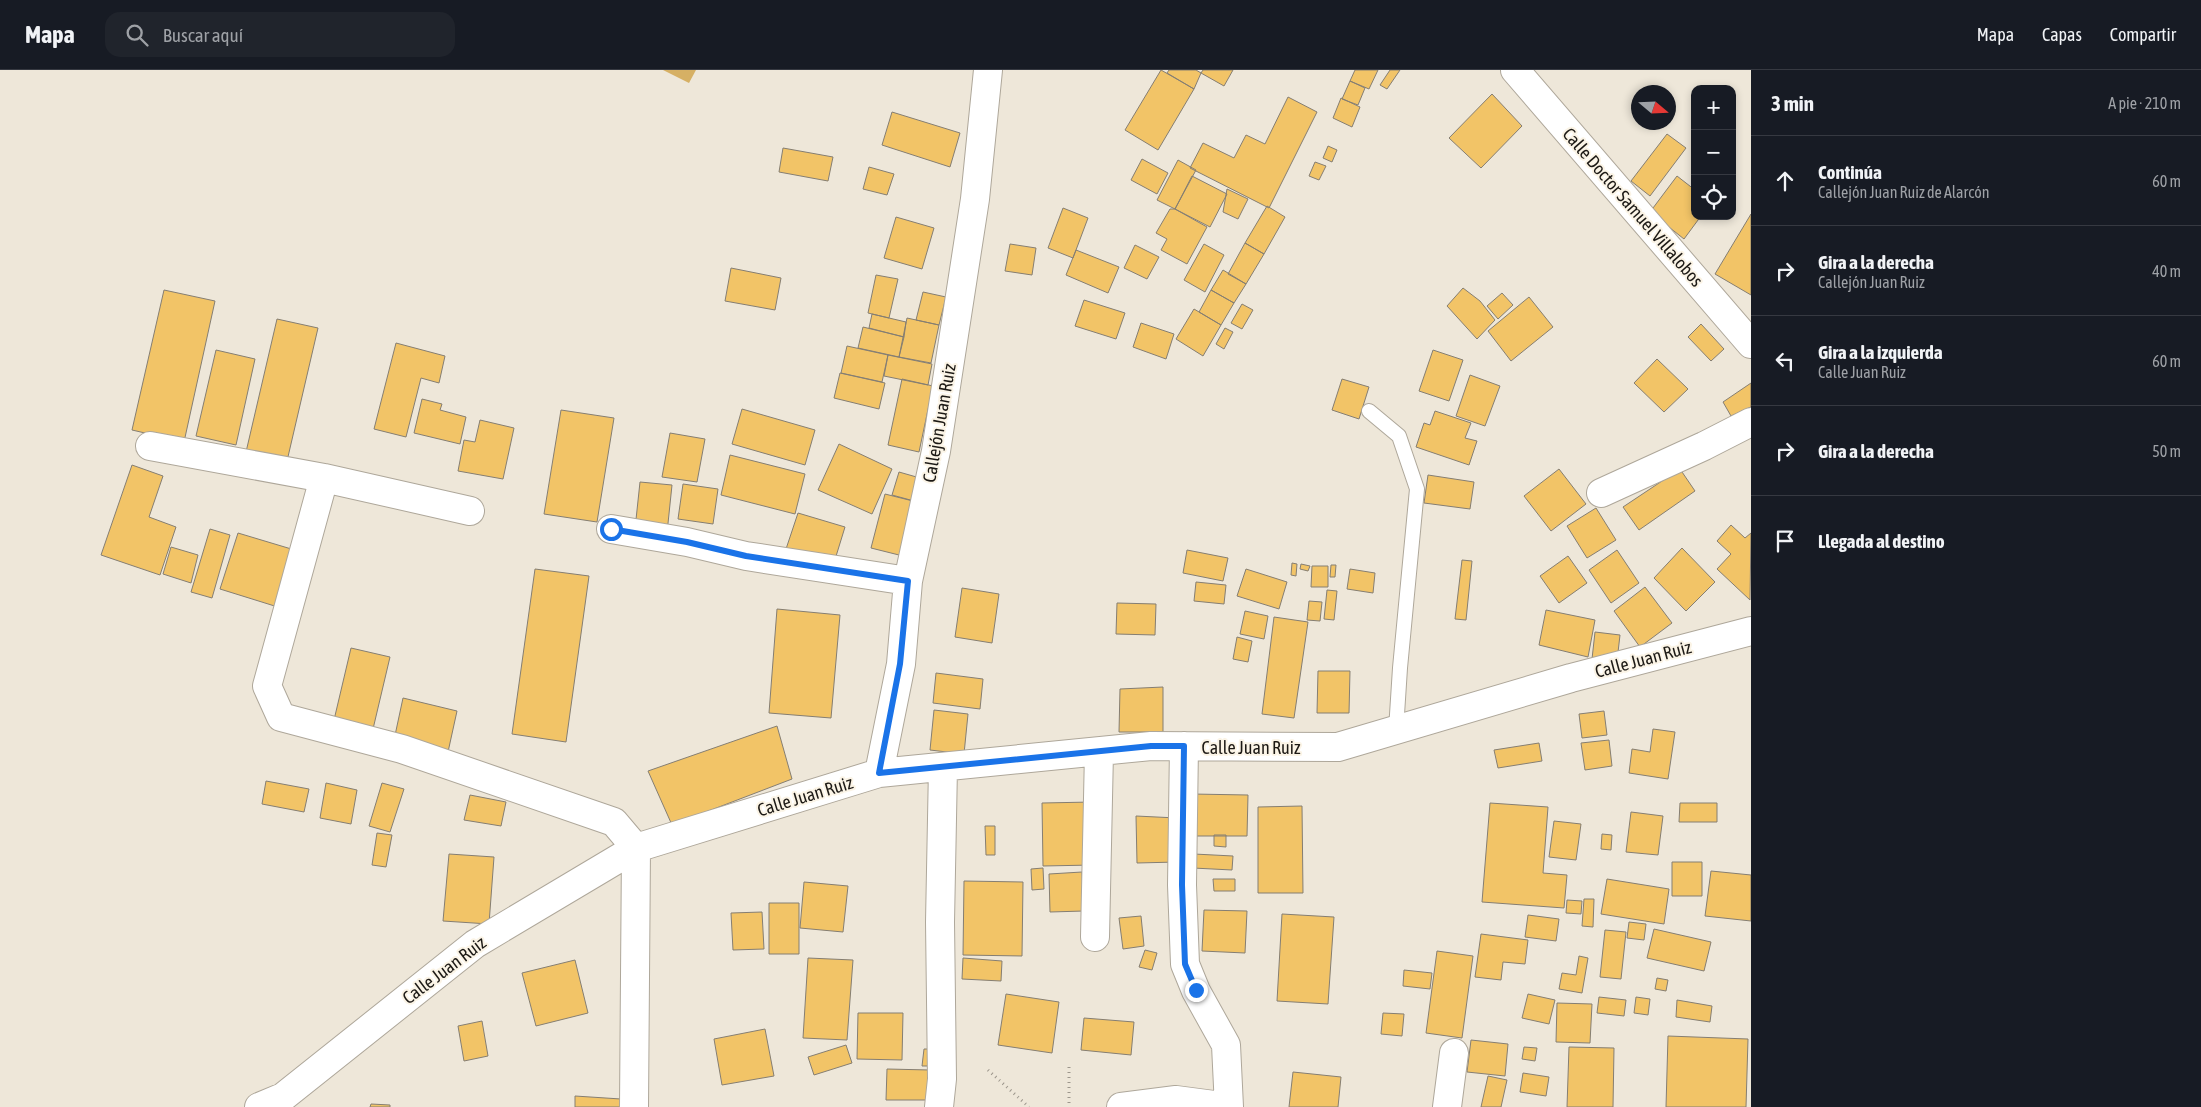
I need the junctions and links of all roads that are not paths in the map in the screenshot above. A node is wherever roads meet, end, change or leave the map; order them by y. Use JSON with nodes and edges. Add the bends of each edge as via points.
{"nodes":[{"id":1,"x":988,"y":70,"type":"edge"},
{"id":2,"x":1515,"y":70,"type":"edge"},
{"id":3,"x":1751,"y":344,"type":"edge"},
{"id":4,"x":1369,"y":411,"type":"dead end"},
{"id":5,"x":1751,"y":422,"type":"edge"},
{"id":6,"x":150,"y":446,"type":"dead end"},
{"id":7,"x":324,"y":478,"type":"junction"},
{"id":8,"x":1601,"y":493,"type":"dead end"},
{"id":9,"x":470,"y":511,"type":"dead end"},
{"id":10,"x":611,"y":529,"type":"dead end"},
{"id":11,"x":908,"y":581,"type":"junction"},
{"id":12,"x":1751,"y":631,"type":"edge"},
{"id":13,"x":1396,"y":730,"type":"junction"},
{"id":14,"x":1184,"y":746,"type":"junction"},
{"id":15,"x":1099,"y":752,"type":"junction"},
{"id":16,"x":943,"y":767,"type":"junction"},
{"id":17,"x":879,"y":773,"type":"junction"},
{"id":18,"x":636,"y":848,"type":"junction"},
{"id":19,"x":1095,"y":937,"type":"dead end"},
{"id":20,"x":1454,"y":1053,"type":"dead end"},
{"id":21,"x":944,"y":1106,"type":"edge"},
{"id":22,"x":259,"y":1107,"type":"edge"},
{"id":23,"x":634,"y":1107,"type":"edge"},
{"id":24,"x":1121,"y":1107,"type":"edge"},
{"id":25,"x":1229,"y":1107,"type":"edge"},
{"id":26,"x":1447,"y":1107,"type":"edge"}],
"edges":[{"from":1,"to":11,"type":"street","name":"Callejón Juan Ruiz","via":[[975,199],[938,442]]},
{"from":2,"to":3,"type":"street","name":"Calle Doctor Samuel Villalobos"},
{"from":4,"to":13,"type":"lane","via":[[1399,436],[1418,489]]},
{"from":5,"to":8,"type":"street"},
{"from":6,"to":7,"type":"street"},
{"from":7,"to":9,"type":"street"},
{"from":7,"to":18,"type":"street","via":[[267,686],[281,717],[402,749],[614,822]]},
{"from":10,"to":11,"type":"street","via":[[746,556]]},
{"from":11,"to":17,"type":"street","name":"Callejón Juan Ruiz","via":[[900,664]]},
{"from":12,"to":13,"type":"street","name":"Calle Juan Ruiz","via":[[1571,678]]},
{"from":13,"to":14,"type":"street","name":"Calle Juan Ruiz","via":[[1338,747]]},
{"from":14,"to":15,"type":"street","name":"Calle Juan Ruiz"},
{"from":14,"to":25,"type":"street","via":[[1182,885],[1185,964],[1226,1045]]},
{"from":15,"to":16,"type":"street","name":"Calle Juan Ruiz"},
{"from":15,"to":19,"type":"street"},
{"from":16,"to":17,"type":"street","name":"Calle Juan Ruiz"},
{"from":16,"to":21,"type":"street","via":[[940,922]]},
{"from":17,"to":18,"type":"street","name":"Calle Juan Ruiz"},
{"from":18,"to":22,"type":"street","name":"Calle Juan Ruiz","via":[[475,944],[283,1097]]},
{"from":18,"to":23,"type":"street"},
{"from":20,"to":26,"type":"street"},
{"from":24,"to":25,"type":"street","via":[[1176,1100]]}]}
